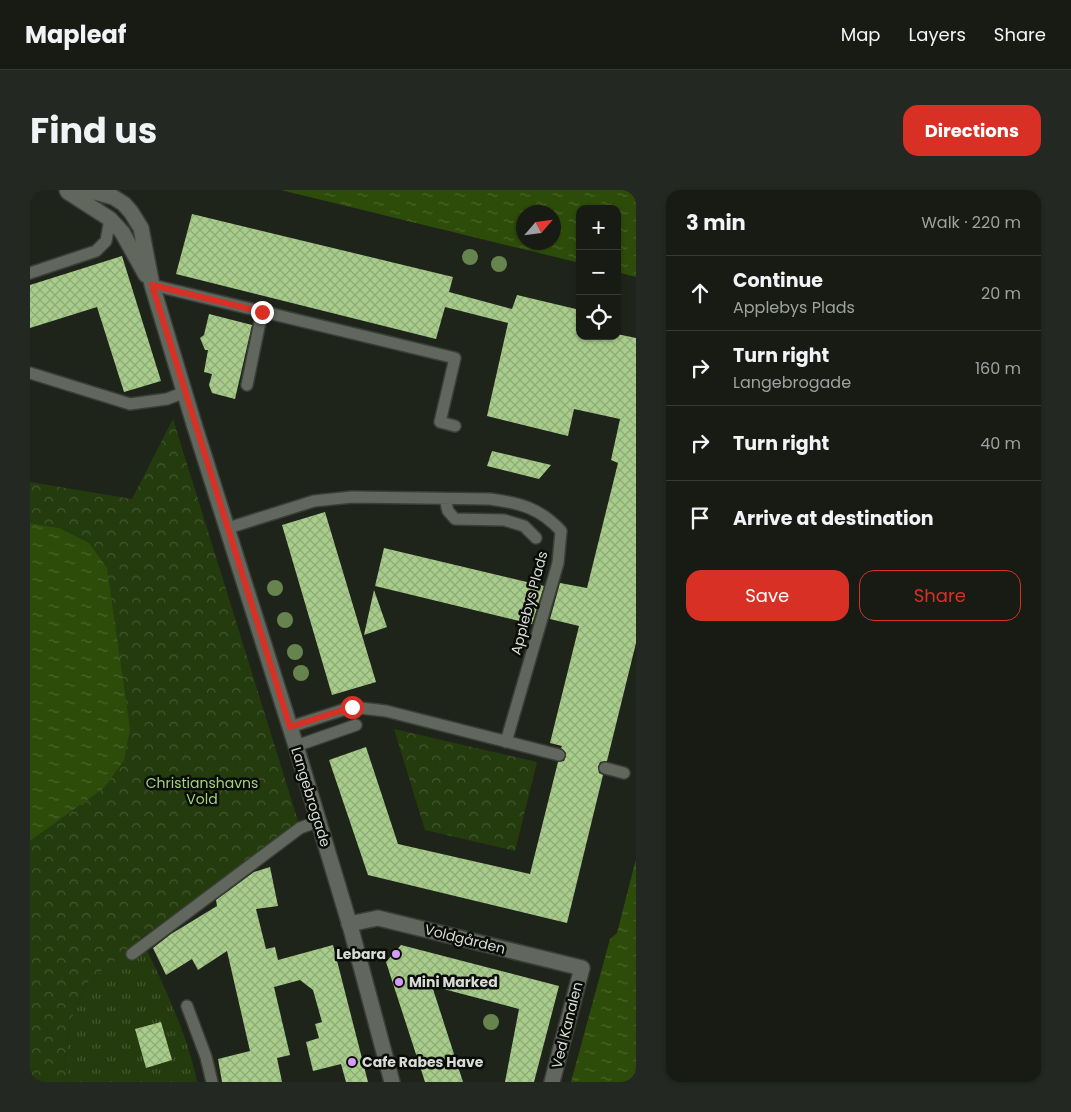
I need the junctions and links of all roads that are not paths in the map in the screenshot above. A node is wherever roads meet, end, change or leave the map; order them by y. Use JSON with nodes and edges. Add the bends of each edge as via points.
{"nodes":[{"id":1,"x":66,"y":190,"type":"edge"},
{"id":2,"x":110,"y":219,"type":"junction"},
{"id":3,"x":30,"y":274,"type":"edge"},
{"id":4,"x":152,"y":285,"type":"junction"},
{"id":5,"x":262,"y":312,"type":"junction"},
{"id":6,"x":30,"y":373,"type":"edge"},
{"id":7,"x":247,"y":385,"type":"dead end"},
{"id":8,"x":185,"y":392,"type":"junction"},
{"id":9,"x":455,"y":426,"type":"dead end"},
{"id":10,"x":444,"y":499,"type":"junction"},
{"id":11,"x":228,"y":528,"type":"junction"},
{"id":12,"x":536,"y":538,"type":"dead end"},
{"id":13,"x":356,"y":725,"type":"dead end"},
{"id":14,"x":290,"y":727,"type":"junction"},
{"id":15,"x":506,"y":742,"type":"junction"},
{"id":16,"x":296,"y":746,"type":"junction"},
{"id":17,"x":559,"y":755,"type":"dead end"},
{"id":18,"x":605,"y":768,"type":"dead end"},
{"id":19,"x":624,"y":773,"type":"dead end"},
{"id":20,"x":319,"y":821,"type":"junction"},
{"id":21,"x":349,"y":924,"type":"junction"},
{"id":22,"x":132,"y":954,"type":"dead end"},
{"id":23,"x":582,"y":968,"type":"joint"},
{"id":24,"x":187,"y":1006,"type":"dead end"},
{"id":25,"x":212,"y":1082,"type":"edge"},
{"id":26,"x":392,"y":1082,"type":"edge"},
{"id":27,"x":552,"y":1082,"type":"edge"}],
"edges":[{"from":1,"to":2,"type":"street","name":"Langebrogade"},
{"from":1,"to":4,"type":"street","name":"Langebrogade","via":[[104,194],[124,204],[141,228]]},
{"from":2,"to":3,"type":"lane","via":[[106,241],[96,251]]},
{"from":2,"to":4,"type":"street","name":"Langebrogade","via":[[122,232]]},
{"from":4,"to":5,"type":"lane"},
{"from":4,"to":8,"type":"street","name":"Langebrogade"},
{"from":5,"to":7,"type":"lane"},
{"from":5,"to":9,"type":"lane","via":[[455,358],[440,422]]},
{"from":6,"to":8,"type":"lane","via":[[130,404],[166,399]]},
{"from":8,"to":11,"type":"street","name":"Langebrogade"},
{"from":10,"to":11,"type":"lane","name":"Applebys Plads","via":[[352,497],[314,501]]},
{"from":10,"to":12,"type":"lane","via":[[455,519],[504,520],[524,526]]},
{"from":10,"to":15,"type":"lane","name":"Applebys Plads","via":[[490,499],[532,508],[561,531],[558,563]]},
{"from":11,"to":14,"type":"street","name":"Langebrogade"},
{"from":13,"to":16,"type":"lane"},
{"from":14,"to":15,"type":"lane","via":[[352,707],[386,711]]},
{"from":14,"to":16,"type":"street","name":"Langebrogade"},
{"from":15,"to":17,"type":"lane"},
{"from":16,"to":20,"type":"street","name":"Langebrogade"},
{"from":18,"to":19,"type":"lane"},
{"from":20,"to":21,"type":"street","name":"Langebrogade"},
{"from":20,"to":22,"type":"lane","via":[[300,828]]},
{"from":21,"to":23,"type":"street","name":"Voldgården","via":[[378,918]]},
{"from":21,"to":26,"type":"street","name":"Langebrogade"},
{"from":23,"to":27,"type":"street","name":"Ved Kanalen"},
{"from":24,"to":25,"type":"lane"}]}
